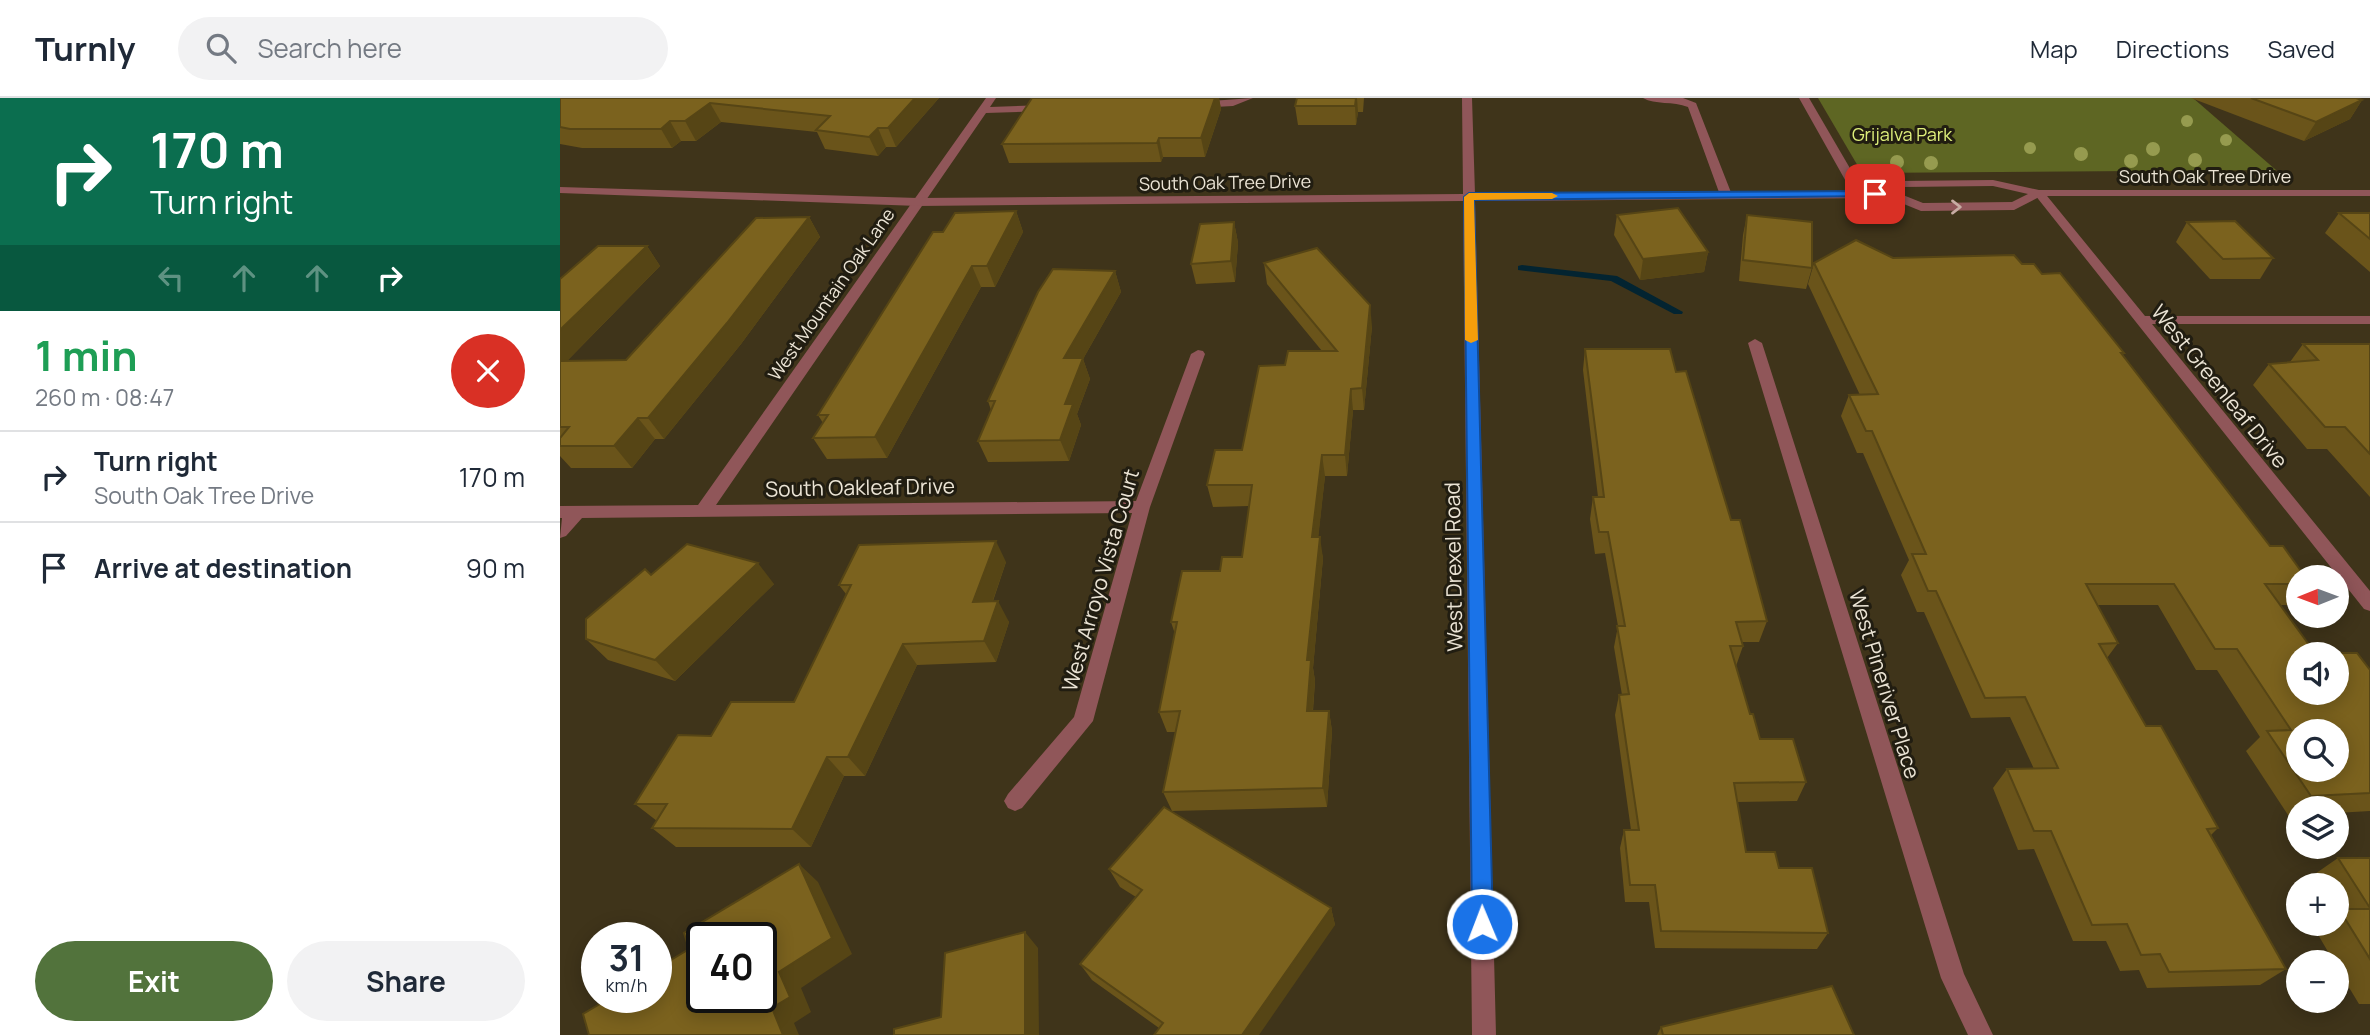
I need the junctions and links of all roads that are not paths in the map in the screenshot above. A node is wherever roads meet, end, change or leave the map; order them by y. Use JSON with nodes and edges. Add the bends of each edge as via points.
{"nodes":[{"id":1,"x":991,"y":98,"type":"edge"},
{"id":2,"x":1467,"y":98,"type":"edge"},
{"id":3,"x":1648,"y":98,"type":"edge"},
{"id":4,"x":1804,"y":98,"type":"edge"},
{"id":5,"x":1245,"y":99,"type":"edge"},
{"id":6,"x":1177,"y":106,"type":"edge"},
{"id":7,"x":1052,"y":108,"type":"edge"},
{"id":8,"x":1259,"y":108,"type":"dead end"},
{"id":9,"x":983,"y":110,"type":"junction"},
{"id":10,"x":560,"y":190,"type":"edge"},
{"id":11,"x":2039,"y":193,"type":"junction"},
{"id":12,"x":2370,"y":193,"type":"edge"},
{"id":13,"x":1859,"y":194,"type":"junction"},
{"id":14,"x":1891,"y":194,"type":"junction"},
{"id":15,"x":1726,"y":195,"type":"junction"},
{"id":16,"x":1469,"y":197,"type":"junction"},
{"id":17,"x":918,"y":202,"type":"junction"},
{"id":18,"x":2139,"y":320,"type":"junction"},
{"id":19,"x":2370,"y":320,"type":"edge"},
{"id":20,"x":1755,"y":343,"type":"dead end"},
{"id":21,"x":1198,"y":354,"type":"dead end"},
{"id":22,"x":1142,"y":507,"type":"junction"},
{"id":23,"x":569,"y":512,"type":"edge"},
{"id":24,"x":702,"y":512,"type":"junction"},
{"id":25,"x":560,"y":532,"type":"edge"},
{"id":26,"x":2370,"y":604,"type":"edge"},
{"id":27,"x":1015,"y":801,"type":"dead end"},
{"id":28,"x":1484,"y":1035,"type":"edge"},
{"id":29,"x":1980,"y":1035,"type":"edge"}],
"edges":[{"from":1,"to":9,"type":"street","name":"West Mountain Oak Lane"},
{"from":2,"to":16,"type":"street","name":"West Drexel Road"},
{"from":3,"to":15,"type":"street","via":[[1692,105]]},
{"from":4,"to":13,"type":"street"},
{"from":5,"to":6,"type":"street"},
{"from":5,"to":8,"type":"street"},
{"from":7,"to":9,"type":"street"},
{"from":9,"to":17,"type":"street","name":"West Mountain Oak Lane"},
{"from":10,"to":17,"type":"street","name":"South Oak Tree Drive"},
{"from":11,"to":12,"type":"street","name":"South Oak Tree Drive"},
{"from":14,"to":11,"type":"street","name":"South Oak Tree Drive","one_way":true,"via":[[1921,207],[2014,206]]},
{"from":11,"to":14,"type":"street","name":"South Oak Tree Drive","via":[[1993,183],[1899,184]]},
{"from":11,"to":18,"type":"street","name":"West Greenleaf Drive"},
{"from":13,"to":14,"type":"street","name":"South Oak Tree Drive"},
{"from":13,"to":15,"type":"street","name":"South Oak Tree Drive"},
{"from":15,"to":16,"type":"street","name":"South Oak Tree Drive"},
{"from":16,"to":17,"type":"street","name":"South Oak Tree Drive"},
{"from":16,"to":28,"type":"street","name":"West Drexel Road"},
{"from":17,"to":24,"type":"street","name":"West Mountain Oak Lane"},
{"from":18,"to":19,"type":"street"},
{"from":18,"to":26,"type":"street","name":"West Greenleaf Drive"},
{"from":20,"to":29,"type":"street","name":"West Pineriver Place","via":[[1953,978]]},
{"from":21,"to":22,"type":"street","name":"West Arroyo Vista Court"},
{"from":22,"to":24,"type":"street","name":"South Oakleaf Drive"},
{"from":22,"to":27,"type":"street","name":"West Arroyo Vista Court","via":[[1083,721]]},
{"from":23,"to":24,"type":"street","name":"South Oakleaf Drive"},
{"from":23,"to":25,"type":"street","name":"South Oakleaf Drive"}]}
